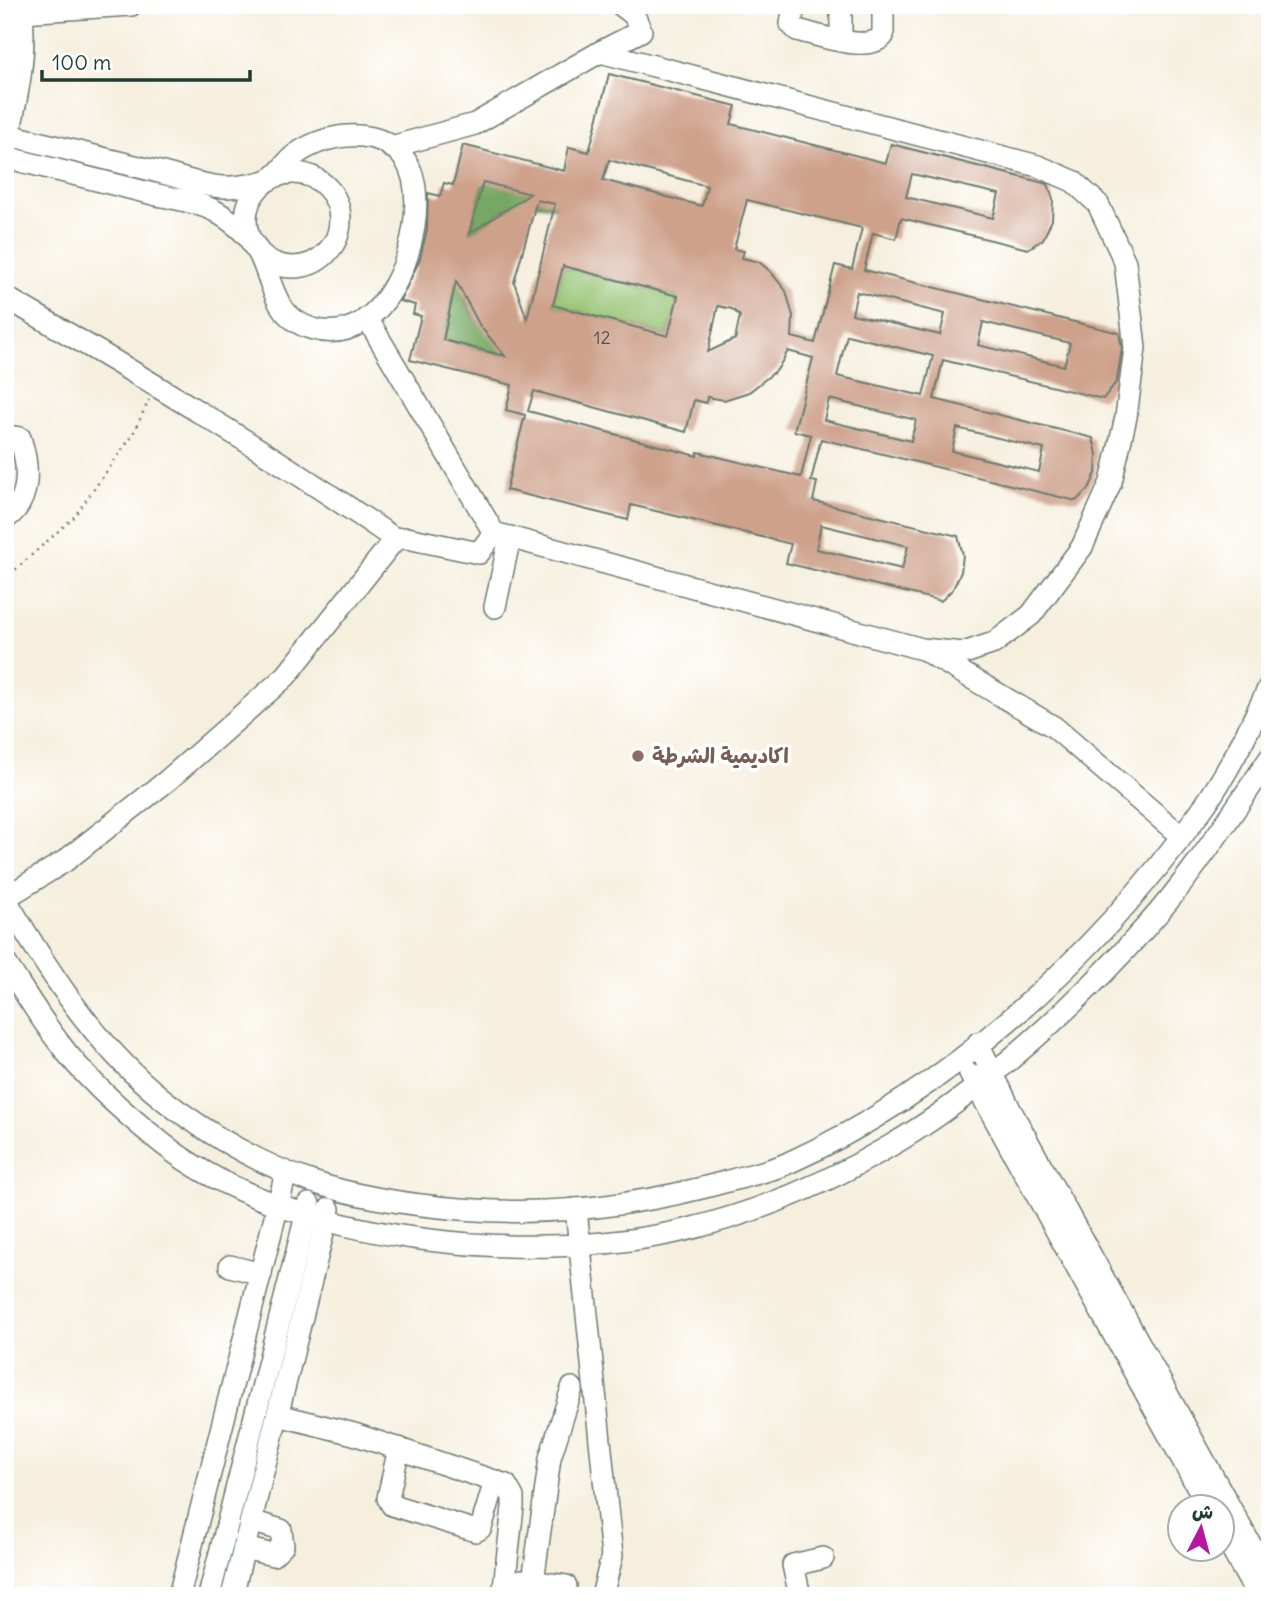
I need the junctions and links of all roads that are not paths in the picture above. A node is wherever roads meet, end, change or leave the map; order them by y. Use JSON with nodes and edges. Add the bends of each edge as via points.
{"nodes":[{"id":1,"x":131,"y":5,"type":"edge"},
{"id":2,"x":621,"y":5,"type":"edge"},
{"id":3,"x":794,"y":5,"type":"edge"},
{"id":4,"x":841,"y":5,"type":"edge"},
{"id":5,"x":883,"y":5,"type":"edge"},
{"id":6,"x":21,"y":9,"type":"edge"},
{"id":7,"x":841,"y":40,"type":"junction"},
{"id":8,"x":600,"y":52,"type":"junction"},
{"id":9,"x":6,"y":140,"type":"edge"},
{"id":10,"x":391,"y":147,"type":"junction"},
{"id":11,"x":5,"y":157,"type":"edge"},
{"id":12,"x":270,"y":180,"type":"junction"},
{"id":13,"x":256,"y":246,"type":"junction"},
{"id":14,"x":5,"y":298,"type":"edge"},
{"id":15,"x":367,"y":318,"type":"junction"},
{"id":16,"x":5,"y":436,"type":"edge"},
{"id":17,"x":5,"y":519,"type":"edge"},
{"id":18,"x":502,"y":535,"type":"junction"},
{"id":19,"x":395,"y":539,"type":"junction"},
{"id":20,"x":495,"y":607,"type":"dead end"},
{"id":21,"x":922,"y":649,"type":"junction"},
{"id":22,"x":1270,"y":685,"type":"edge"},
{"id":23,"x":1270,"y":758,"type":"edge"},
{"id":24,"x":1181,"y":836,"type":"junction"},
{"id":25,"x":5,"y":898,"type":"edge"},
{"id":26,"x":9,"y":974,"type":"edge"},
{"id":27,"x":978,"y":1043,"type":"junction"},
{"id":28,"x":961,"y":1056,"type":"junction"},
{"id":29,"x":984,"y":1078,"type":"junction"},
{"id":30,"x":286,"y":1173,"type":"junction"},
{"id":31,"x":323,"y":1187,"type":"junction"},
{"id":32,"x":278,"y":1205,"type":"junction"},
{"id":33,"x":576,"y":1209,"type":"junction"},
{"id":34,"x":316,"y":1218,"type":"junction"},
{"id":35,"x":579,"y":1243,"type":"junction"},
{"id":36,"x":230,"y":1266,"type":"dead end"},
{"id":37,"x":261,"y":1274,"type":"junction"},
{"id":38,"x":572,"y":1388,"type":"dead end"},
{"id":39,"x":278,"y":1415,"type":"junction"},
{"id":40,"x":399,"y":1448,"type":"junction"},
{"id":41,"x":495,"y":1481,"type":"junction"},
{"id":42,"x":1201,"y":1492,"type":"edge"},
{"id":43,"x":251,"y":1521,"type":"junction"},
{"id":44,"x":244,"y":1548,"type":"junction"},
{"id":45,"x":1236,"y":1556,"type":"edge"},
{"id":46,"x":823,"y":1558,"type":"dead end"},
{"id":47,"x":1270,"y":1580,"type":"edge"},
{"id":48,"x":566,"y":1586,"type":"dead end"},
{"id":49,"x":504,"y":1587,"type":"edge"},
{"id":50,"x":532,"y":1589,"type":"edge"},
{"id":51,"x":179,"y":1596,"type":"edge"},
{"id":52,"x":209,"y":1596,"type":"edge"},
{"id":53,"x":232,"y":1596,"type":"edge"},
{"id":54,"x":602,"y":1596,"type":"edge"},
{"id":55,"x":800,"y":1596,"type":"edge"},
{"id":56,"x":1258,"y":1596,"type":"edge"}],
"edges":[{"from":1,"to":6,"type":"street"},
{"from":2,"to":8,"type":"street","via":[[634,15],[641,31]]},
{"from":3,"to":7,"type":"street","via":[[793,28]]},
{"from":4,"to":7,"type":"street"},
{"from":5,"to":7,"type":"street","via":[[885,28],[880,40],[863,44]]},
{"from":6,"to":9,"type":"street","via":[[17,97]]},
{"from":8,"to":10,"type":"street","via":[[475,124]]},
{"from":8,"to":21,"type":"street","via":[[1038,166],[1073,181],[1098,204],[1125,262],[1135,348],[1111,482],[1082,547],[1031,615],[994,643],[964,653]]},
{"from":9,"to":12,"type":"street","via":[[225,187]]},
{"from":10,"to":12,"type":"street","via":[[354,133],[321,140],[294,155]]},
{"from":10,"to":15,"type":"street","via":[[412,178],[416,216],[401,273],[389,296]]},
{"from":11,"to":13,"type":"street","via":[[214,210]]},
{"from":12,"to":13,"type":"street","via":[[262,183],[251,200],[246,218]]},
{"from":12,"to":13,"type":"street","via":[[300,174],[319,180],[340,212],[340,231],[317,261],[297,267],[278,265]]},
{"from":13,"to":15,"type":"street","via":[[281,307],[295,321],[335,331]]},
{"from":14,"to":19,"type":"street","via":[[157,384]]},
{"from":15,"to":18,"type":"street"},
{"from":16,"to":17,"type":"street","via":[[20,438],[28,485]]},
{"from":18,"to":19,"type":"street","via":[[479,553]]},
{"from":18,"to":20,"type":"street"},
{"from":18,"to":21,"type":"street"},
{"from":19,"to":25,"type":"street","via":[[286,676],[148,796],[65,861]]},
{"from":21,"to":24,"type":"street","via":[[1054,727]]},
{"from":22,"to":24,"type":"street","via":[[1202,809]]},
{"from":23,"to":29,"type":"street","via":[[1146,928],[1084,992]]},
{"from":24,"to":27,"type":"street","via":[[1136,894],[1066,969]]},
{"from":25,"to":30,"type":"street","via":[[75,1007],[120,1059],[175,1108],[249,1157]]},
{"from":26,"to":32,"type":"street","via":[[58,1043],[108,1096],[165,1146],[235,1187]]},
{"from":27,"to":28,"type":"street"},
{"from":27,"to":29,"type":"street"},
{"from":28,"to":29,"type":"street"},
{"from":28,"to":33,"type":"street","via":[[874,1118],[783,1165],[670,1197]]},
{"from":29,"to":35,"type":"street","via":[[891,1146],[759,1207],[687,1230]]},
{"from":29,"to":42,"type":"street"},
{"from":29,"to":47,"type":"street"},
{"from":30,"to":31,"type":"street"},
{"from":30,"to":32,"type":"street"},
{"from":31,"to":33,"type":"street","via":[[406,1205],[501,1212]]},
{"from":31,"to":34,"type":"street"},
{"from":32,"to":34,"type":"street"},
{"from":32,"to":37,"type":"street"},
{"from":33,"to":35,"type":"street"},
{"from":34,"to":35,"type":"street","via":[[388,1236],[486,1245]]},
{"from":34,"to":39,"type":"street"},
{"from":34,"to":52,"type":"street"},
{"from":35,"to":54,"type":"street","via":[[612,1556]]},
{"from":36,"to":37,"type":"street"},
{"from":37,"to":51,"type":"street"},
{"from":38,"to":50,"type":"street","via":[[550,1458]]},
{"from":39,"to":40,"type":"street"},
{"from":39,"to":43,"type":"street"},
{"from":40,"to":41,"type":"street"},
{"from":40,"to":41,"type":"street","via":[[388,1498],[392,1504],[476,1531],[481,1528]]},
{"from":41,"to":49,"type":"street","via":[[506,1485],[513,1497]]},
{"from":43,"to":44,"type":"street"},
{"from":43,"to":44,"type":"street","via":[[281,1530],[283,1545],[273,1555]]},
{"from":44,"to":53,"type":"street"},
{"from":45,"to":56,"type":"street"},
{"from":46,"to":55,"type":"street","via":[[793,1565]]},
{"from":48,"to":50,"type":"street"},
{"from":49,"to":50,"type":"street"}]}
